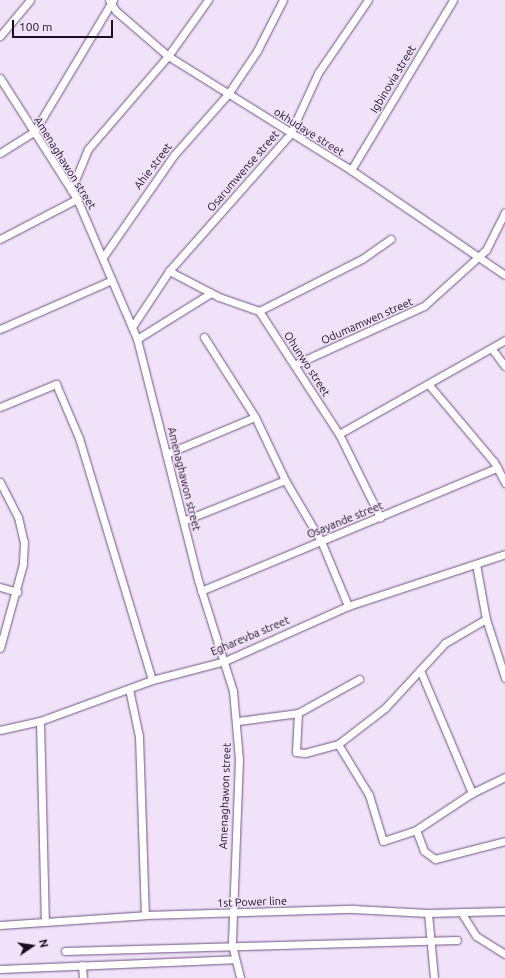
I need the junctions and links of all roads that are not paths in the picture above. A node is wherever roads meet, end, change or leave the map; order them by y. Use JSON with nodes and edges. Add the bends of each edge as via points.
{"nodes":[{"id":1,"x":30,"y":0,"type":"edge"},
{"id":2,"x":208,"y":0,"type":"edge"},
{"id":3,"x":283,"y":0,"type":"edge"},
{"id":4,"x":368,"y":0,"type":"edge"},
{"id":5,"x":454,"y":0,"type":"edge"},
{"id":6,"x":111,"y":1,"type":"edge"},
{"id":7,"x":0,"y":36,"type":"edge"},
{"id":8,"x":168,"y":56,"type":"junction"},
{"id":9,"x":0,"y":78,"type":"edge"},
{"id":10,"x":3,"y":88,"type":"edge"},
{"id":11,"x":228,"y":94,"type":"junction"},
{"id":12,"x":34,"y":132,"type":"junction"},
{"id":13,"x":290,"y":134,"type":"junction"},
{"id":14,"x":0,"y":153,"type":"edge"},
{"id":15,"x":351,"y":170,"type":"junction"},
{"id":16,"x":71,"y":190,"type":"junction"},
{"id":17,"x":77,"y":199,"type":"junction"},
{"id":18,"x":505,"y":212,"type":"edge"},
{"id":19,"x":0,"y":239,"type":"edge"},
{"id":20,"x":391,"y":239,"type":"dead end"},
{"id":21,"x":104,"y":257,"type":"junction"},
{"id":22,"x":477,"y":258,"type":"junction"},
{"id":23,"x":169,"y":271,"type":"junction"},
{"id":24,"x":505,"y":275,"type":"edge"},
{"id":25,"x":112,"y":280,"type":"junction"},
{"id":26,"x":211,"y":293,"type":"junction"},
{"id":27,"x":258,"y":311,"type":"junction"},
{"id":28,"x":132,"y":327,"type":"junction"},
{"id":29,"x":0,"y":329,"type":"edge"},
{"id":30,"x":204,"y":337,"type":"dead end"},
{"id":31,"x":137,"y":339,"type":"junction"},
{"id":32,"x":505,"y":340,"type":"edge"},
{"id":33,"x":492,"y":349,"type":"junction"},
{"id":34,"x":296,"y":364,"type":"junction"},
{"id":35,"x":505,"y":366,"type":"edge"},
{"id":36,"x":430,"y":386,"type":"junction"},
{"id":37,"x":0,"y":407,"type":"edge"},
{"id":38,"x":255,"y":417,"type":"junction"},
{"id":39,"x":339,"y":434,"type":"junction"},
{"id":40,"x":166,"y":454,"type":"junction"},
{"id":41,"x":497,"y":468,"type":"junction"},
{"id":42,"x":285,"y":480,"type":"junction"},
{"id":43,"x":0,"y":482,"type":"edge"},
{"id":44,"x":505,"y":483,"type":"edge"},
{"id":45,"x":380,"y":517,"type":"junction"},
{"id":46,"x":183,"y":521,"type":"junction"},
{"id":47,"x":321,"y":541,"type":"junction"},
{"id":48,"x":505,"y":554,"type":"edge"},
{"id":49,"x":476,"y":564,"type":"junction"},
{"id":50,"x":0,"y":587,"type":"edge"},
{"id":51,"x":201,"y":591,"type":"junction"},
{"id":52,"x":17,"y":592,"type":"junction"},
{"id":53,"x":348,"y":606,"type":"junction"},
{"id":54,"x":486,"y":619,"type":"junction"},
{"id":55,"x":0,"y":648,"type":"edge"},
{"id":56,"x":224,"y":661,"type":"junction"},
{"id":57,"x":420,"y":670,"type":"junction"},
{"id":58,"x":505,"y":678,"type":"edge"},
{"id":59,"x":359,"y":679,"type":"dead end"},
{"id":60,"x":152,"y":680,"type":"junction"},
{"id":61,"x":129,"y":689,"type":"junction"},
{"id":62,"x":298,"y":713,"type":"junction"},
{"id":63,"x":40,"y":721,"type":"junction"},
{"id":64,"x":238,"y":721,"type":"junction"},
{"id":65,"x":0,"y":730,"type":"edge"},
{"id":66,"x":338,"y":744,"type":"junction"},
{"id":67,"x":505,"y":777,"type":"edge"},
{"id":68,"x":472,"y":793,"type":"junction"},
{"id":69,"x":416,"y":830,"type":"junction"},
{"id":70,"x":505,"y":841,"type":"edge"},
{"id":71,"x":505,"y":910,"type":"edge"},
{"id":72,"x":461,"y":912,"type":"junction"},
{"id":73,"x":428,"y":913,"type":"junction"},
{"id":74,"x":145,"y":915,"type":"junction"},
{"id":75,"x":232,"y":915,"type":"junction"},
{"id":76,"x":45,"y":922,"type":"junction"},
{"id":77,"x":0,"y":925,"type":"edge"},
{"id":78,"x":457,"y":940,"type":"dead end"},
{"id":79,"x":431,"y":942,"type":"junction"},
{"id":80,"x":232,"y":945,"type":"junction"},
{"id":81,"x":65,"y":951,"type":"dead end"},
{"id":82,"x":505,"y":954,"type":"edge"},
{"id":83,"x":235,"y":959,"type":"junction"},
{"id":84,"x":82,"y":965,"type":"junction"},
{"id":85,"x":0,"y":970,"type":"edge"},
{"id":86,"x":83,"y":978,"type":"edge"},
{"id":87,"x":240,"y":978,"type":"edge"},
{"id":88,"x":434,"y":978,"type":"edge"}],
"edges":[{"from":1,"to":7,"type":"street"},
{"from":2,"to":8,"type":"street"},
{"from":3,"to":11,"type":"street","name":"Ahie street","via":[[256,51]]},
{"from":4,"to":13,"type":"street","name":"Osarumwense street","via":[[318,73]]},
{"from":5,"to":15,"type":"street","name":"Igbinovia street"},
{"from":6,"to":8,"type":"street","name":"okhudaye street"},
{"from":6,"to":12,"type":"street"},
{"from":8,"to":11,"type":"street","name":"okhudaye street"},
{"from":8,"to":16,"type":"street","via":[[88,149]]},
{"from":9,"to":10,"type":"street","name":"Amenaghawon street"},
{"from":10,"to":12,"type":"street","name":"Amenaghawon street"},
{"from":11,"to":13,"type":"street","name":"okhudaye street"},
{"from":11,"to":21,"type":"street","name":"Ahie street","via":[[174,155]]},
{"from":12,"to":14,"type":"street"},
{"from":12,"to":16,"type":"street","name":"Amenaghawon street"},
{"from":13,"to":15,"type":"street","name":"okhudaye street"},
{"from":13,"to":23,"type":"street","name":"Osarumwense street"},
{"from":15,"to":22,"type":"street","name":"okhudaye street"},
{"from":16,"to":17,"type":"street","name":"Amenaghawon street"},
{"from":17,"to":19,"type":"street"},
{"from":17,"to":21,"type":"street","name":"Amenaghawon street"},
{"from":18,"to":22,"type":"street","name":"Odumamwen street","via":[[486,250]]},
{"from":20,"to":27,"type":"street","via":[[362,259]]},
{"from":21,"to":25,"type":"street","name":"Amenaghawon street"},
{"from":22,"to":24,"type":"street","name":"okhudaye street"},
{"from":22,"to":34,"type":"street","name":"Odumamwen street","via":[[424,306]]},
{"from":23,"to":26,"type":"street"},
{"from":23,"to":28,"type":"street","name":"Osarumwense street"},
{"from":25,"to":28,"type":"street","name":"Amenaghawon street"},
{"from":25,"to":29,"type":"street"},
{"from":26,"to":27,"type":"street"},
{"from":26,"to":31,"type":"street"},
{"from":27,"to":34,"type":"street","name":"Ohunwo street"},
{"from":28,"to":31,"type":"street","name":"Amenaghawon street"},
{"from":30,"to":38,"type":"street"},
{"from":31,"to":40,"type":"street","name":"Amenaghawon street"},
{"from":32,"to":33,"type":"street"},
{"from":33,"to":35,"type":"street"},
{"from":33,"to":36,"type":"street"},
{"from":34,"to":39,"type":"street","name":"Ohunwo street"},
{"from":36,"to":39,"type":"street"},
{"from":36,"to":41,"type":"street"},
{"from":37,"to":60,"type":"street","via":[[56,384],[79,438]]},
{"from":38,"to":40,"type":"street"},
{"from":38,"to":42,"type":"street"},
{"from":39,"to":45,"type":"street","name":"Ohunwo street"},
{"from":40,"to":46,"type":"street","name":"Amenaghawon street"},
{"from":41,"to":44,"type":"street"},
{"from":41,"to":45,"type":"street","name":"Osayande street"},
{"from":42,"to":46,"type":"street"},
{"from":42,"to":47,"type":"street"},
{"from":43,"to":52,"type":"street","via":[[18,517],[24,542]]},
{"from":45,"to":47,"type":"street","name":"Osayande street"},
{"from":46,"to":51,"type":"street","name":"Amenaghawon street"},
{"from":47,"to":51,"type":"street","name":"Osayande street"},
{"from":47,"to":53,"type":"street"},
{"from":48,"to":49,"type":"street","name":"Egharevba street"},
{"from":49,"to":53,"type":"street","name":"Egharevba street"},
{"from":49,"to":54,"type":"street"},
{"from":50,"to":52,"type":"street"},
{"from":51,"to":56,"type":"street","name":"Amenaghawon street"},
{"from":52,"to":55,"type":"street"},
{"from":53,"to":56,"type":"street","name":"Egharevba street"},
{"from":54,"to":57,"type":"street","via":[[445,643]]},
{"from":54,"to":58,"type":"street"},
{"from":56,"to":60,"type":"street","name":"Egharevba street"},
{"from":56,"to":64,"type":"street","name":"Amenaghawon street"},
{"from":57,"to":66,"type":"street","via":[[385,708]]},
{"from":57,"to":68,"type":"street"},
{"from":59,"to":62,"type":"street"},
{"from":60,"to":61,"type":"street","name":"Egharevba street"},
{"from":61,"to":63,"type":"street","name":"Egharevba street"},
{"from":61,"to":74,"type":"street","via":[[139,736]]},
{"from":62,"to":64,"type":"street"},
{"from":62,"to":66,"type":"street","via":[[296,752],[305,754]]},
{"from":63,"to":65,"type":"street","name":"Egharevba street"},
{"from":63,"to":76,"type":"street"},
{"from":64,"to":75,"type":"street","name":"Amenaghawon street"},
{"from":66,"to":69,"type":"street","via":[[354,766],[369,795],[383,841]]},
{"from":67,"to":68,"type":"street"},
{"from":68,"to":69,"type":"street"},
{"from":69,"to":70,"type":"street","via":[[424,851],[435,859]]},
{"from":71,"to":72,"type":"street","name":"1st Power line"},
{"from":72,"to":73,"type":"street","name":"1st Power line"},
{"from":72,"to":82,"type":"street","via":[[476,936]]},
{"from":73,"to":75,"type":"street","name":"1st Power line","via":[[353,909]]},
{"from":73,"to":79,"type":"street"},
{"from":74,"to":75,"type":"street","name":"1st Power line"},
{"from":74,"to":76,"type":"street","name":"1st Power line"},
{"from":75,"to":80,"type":"street","name":"Amenaghawon street"},
{"from":76,"to":77,"type":"street","name":"1st Power line"},
{"from":78,"to":79,"type":"street"},
{"from":79,"to":80,"type":"street"},
{"from":79,"to":88,"type":"street"},
{"from":80,"to":81,"type":"street"},
{"from":80,"to":83,"type":"street","name":"Amenaghawon street"},
{"from":83,"to":84,"type":"street"},
{"from":83,"to":87,"type":"street","name":"Amenaghawon street"},
{"from":84,"to":85,"type":"street"},
{"from":84,"to":86,"type":"street"}]}
